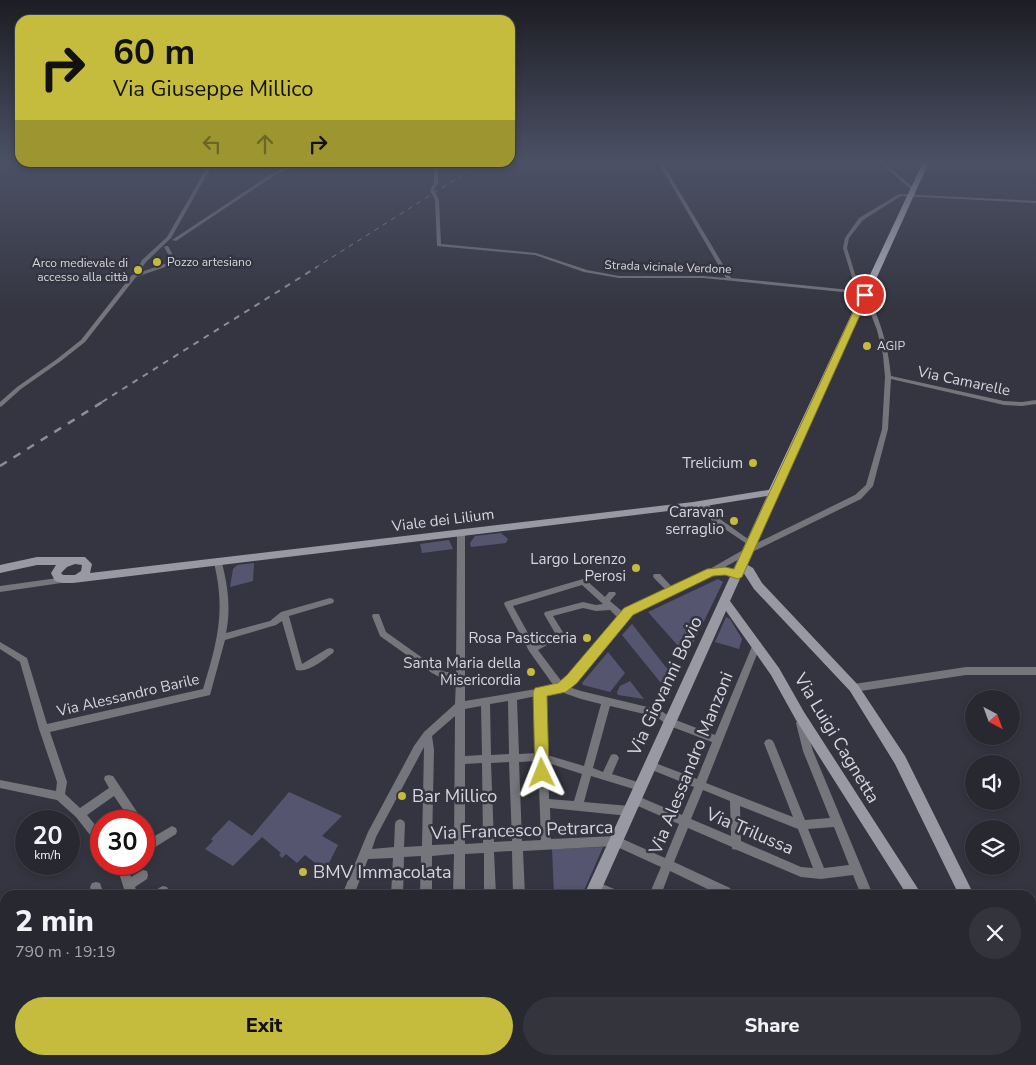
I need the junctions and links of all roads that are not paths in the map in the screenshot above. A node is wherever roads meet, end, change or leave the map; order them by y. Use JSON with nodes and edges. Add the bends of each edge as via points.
{"nodes":[{"id":1,"x":183,"y":212,"type":"edge"},
{"id":2,"x":217,"y":212,"type":"edge"},
{"id":3,"x":438,"y":212,"type":"edge"},
{"id":4,"x":689,"y":212,"type":"edge"},
{"id":5,"x":873,"y":212,"type":"edge"},
{"id":6,"x":903,"y":212,"type":"edge"},
{"id":7,"x":166,"y":240,"type":"junction"},
{"id":8,"x":174,"y":240,"type":"junction"},
{"id":9,"x":158,"y":247,"type":"junction"},
{"id":10,"x":166,"y":247,"type":"junction"},
{"id":11,"x":142,"y":272,"type":"junction"},
{"id":12,"x":729,"y":279,"type":"junction"},
{"id":13,"x":865,"y":294,"type":"junction"},
{"id":14,"x":888,"y":377,"type":"junction"},
{"id":15,"x":1036,"y":402,"type":"edge"},
{"id":16,"x":0,"y":405,"type":"edge"},
{"id":17,"x":774,"y":492,"type":"junction"},
{"id":18,"x":705,"y":503,"type":"junction"},
{"id":19,"x":461,"y":532,"type":"junction"},
{"id":20,"x":750,"y":547,"type":"junction"},
{"id":21,"x":70,"y":561,"type":"junction"},
{"id":22,"x":30,"y":562,"type":"junction"},
{"id":23,"x":218,"y":563,"type":"junction"},
{"id":24,"x":725,"y":564,"type":"junction"},
{"id":25,"x":87,"y":568,"type":"junction"},
{"id":26,"x":0,"y":569,"type":"edge"},
{"id":27,"x":711,"y":572,"type":"junction"},
{"id":28,"x":115,"y":574,"type":"junction"},
{"id":29,"x":738,"y":574,"type":"junction"},
{"id":30,"x":63,"y":576,"type":"junction"},
{"id":31,"x":657,"y":576,"type":"dead end"},
{"id":32,"x":758,"y":586,"type":"junction"},
{"id":33,"x":0,"y":589,"type":"edge"},
{"id":34,"x":671,"y":591,"type":"junction"},
{"id":35,"x":612,"y":594,"type":"dead end"},
{"id":36,"x":330,"y":601,"type":"dead end"},
{"id":37,"x":725,"y":602,"type":"junction"},
{"id":38,"x":608,"y":604,"type":"junction"},
{"id":39,"x":284,"y":614,"type":"junction"},
{"id":40,"x":376,"y":616,"type":"dead end"},
{"id":41,"x":623,"y":617,"type":"junction"},
{"id":42,"x":222,"y":638,"type":"junction"},
{"id":43,"x":757,"y":644,"type":"junction"},
{"id":44,"x":0,"y":645,"type":"edge"},
{"id":45,"x":532,"y":648,"type":"junction"},
{"id":46,"x":330,"y":651,"type":"dead end"},
{"id":47,"x":1036,"y":671,"type":"edge"},
{"id":48,"x":460,"y":675,"type":"junction"},
{"id":49,"x":561,"y":688,"type":"junction"},
{"id":50,"x":854,"y":688,"type":"junction"},
{"id":51,"x":540,"y":692,"type":"junction"},
{"id":52,"x":512,"y":696,"type":"junction"},
{"id":53,"x":485,"y":701,"type":"junction"},
{"id":54,"x":606,"y":702,"type":"junction"},
{"id":55,"x":460,"y":706,"type":"junction"},
{"id":56,"x":800,"y":716,"type":"junction"},
{"id":57,"x":664,"y":718,"type":"junction"},
{"id":58,"x":44,"y":729,"type":"junction"},
{"id":59,"x":427,"y":735,"type":"junction"},
{"id":60,"x":717,"y":740,"type":"junction"},
{"id":61,"x":770,"y":743,"type":"dead end"},
{"id":62,"x":514,"y":758,"type":"junction"},
{"id":63,"x":541,"y":758,"type":"junction"},
{"id":64,"x":614,"y":758,"type":"dead end"},
{"id":65,"x":488,"y":759,"type":"junction"},
{"id":66,"x":459,"y":760,"type":"junction"},
{"id":67,"x":650,"y":765,"type":"junction"},
{"id":68,"x":587,"y":772,"type":"junction"},
{"id":69,"x":606,"y":777,"type":"junction"},
{"id":70,"x":108,"y":778,"type":"dead end"},
{"id":71,"x":0,"y":784,"type":"edge"},
{"id":72,"x":699,"y":785,"type":"junction"},
{"id":73,"x":640,"y":787,"type":"junction"},
{"id":74,"x":116,"y":789,"type":"junction"},
{"id":75,"x":60,"y":796,"type":"junction"},
{"id":76,"x":735,"y":799,"type":"junction"},
{"id":77,"x":544,"y":803,"type":"junction"},
{"id":78,"x":632,"y":805,"type":"junction"},
{"id":79,"x":578,"y":806,"type":"junction"},
{"id":80,"x":76,"y":810,"type":"edge"},
{"id":81,"x":130,"y":810,"type":"edge"},
{"id":82,"x":80,"y":814,"type":"joint"},
{"id":83,"x":684,"y":822,"type":"junction"},
{"id":84,"x":837,"y":822,"type":"junction"},
{"id":85,"x":400,"y":824,"type":"dead end"},
{"id":86,"x":801,"y":825,"type":"junction"},
{"id":87,"x":90,"y":826,"type":"edge"},
{"id":88,"x":172,"y":830,"type":"dead end"},
{"id":89,"x":616,"y":841,"type":"junction"},
{"id":90,"x":155,"y":842,"type":"edge"},
{"id":91,"x":546,"y":845,"type":"junction"},
{"id":92,"x":736,"y":845,"type":"junction"},
{"id":93,"x":517,"y":846,"type":"junction"},
{"id":94,"x":489,"y":848,"type":"junction"},
{"id":95,"x":459,"y":849,"type":"junction"},
{"id":96,"x":427,"y":850,"type":"junction"},
{"id":97,"x":399,"y":851,"type":"junction"},
{"id":98,"x":366,"y":854,"type":"junction"},
{"id":99,"x":668,"y":865,"type":"junction"},
{"id":100,"x":857,"y":870,"type":"junction"},
{"id":101,"x":821,"y":874,"type":"junction"},
{"id":102,"x":125,"y":875,"type":"edge"},
{"id":103,"x":143,"y":875,"type":"dead end"},
{"id":104,"x":130,"y":890,"type":"edge"},
{"id":105,"x":350,"y":890,"type":"edge"},
{"id":106,"x":397,"y":890,"type":"edge"},
{"id":107,"x":426,"y":890,"type":"edge"},
{"id":108,"x":459,"y":890,"type":"edge"},
{"id":109,"x":490,"y":890,"type":"edge"},
{"id":110,"x":519,"y":890,"type":"edge"},
{"id":111,"x":593,"y":890,"type":"edge"},
{"id":112,"x":657,"y":890,"type":"edge"},
{"id":113,"x":722,"y":890,"type":"edge"},
{"id":114,"x":865,"y":890,"type":"edge"},
{"id":115,"x":912,"y":890,"type":"edge"},
{"id":116,"x":965,"y":890,"type":"edge"}],
"edges":[{"from":1,"to":7,"type":"street"},
{"from":2,"to":8,"type":"street"},
{"from":3,"to":12,"type":"street","name":"Strada vicinale Verdone","via":[[439,245],[536,254],[619,278]]},
{"from":4,"to":12,"type":"street"},
{"from":5,"to":13,"type":"street","via":[[861,219],[847,238],[845,248],[858,287]]},
{"from":6,"to":13,"type":"main road"},
{"from":7,"to":8,"type":"street"},
{"from":7,"to":9,"type":"street"},
{"from":8,"to":10,"type":"street"},
{"from":9,"to":10,"type":"street"},
{"from":9,"to":11,"type":"street","via":[[144,261]]},
{"from":10,"to":11,"type":"street","via":[[172,263]]},
{"from":11,"to":16,"type":"street","via":[[127,283],[83,341]]},
{"from":12,"to":13,"type":"street","name":"Strada vicinale Verdone"},
{"from":13,"to":14,"type":"street","via":[[880,330]]},
{"from":13,"to":17,"type":"main road"},
{"from":14,"to":15,"type":"street","name":"Via Camarelle","via":[[1004,403]]},
{"from":14,"to":20,"type":"street","via":[[885,429],[865,492]]},
{"from":17,"to":18,"type":"main road","name":"Viale dei Lilium"},
{"from":17,"to":20,"type":"main road","name":"Via Giovanni Bovio"},
{"from":18,"to":19,"type":"main road","name":"Viale dei Lilium"},
{"from":18,"to":20,"type":"street","via":[[710,515]]},
{"from":19,"to":23,"type":"main road","name":"Viale dei Lilium"},
{"from":19,"to":48,"type":"street"},
{"from":20,"to":24,"type":"street"},
{"from":20,"to":29,"type":"main road","name":"Via Giovanni Bovio"},
{"from":21,"to":22,"type":"main road","name":"Viale dei Lilium"},
{"from":21,"to":25,"type":"main road","name":"Viale dei Lilium","via":[[83,561]]},
{"from":21,"to":30,"type":"main road","via":[[60,567]]},
{"from":22,"to":26,"type":"main road","name":"Viale dei Lilium"},
{"from":22,"to":30,"type":"main road","name":"Viale dei Lilium","via":[[45,564]]},
{"from":23,"to":28,"type":"main road","name":"Viale dei Lilium"},
{"from":23,"to":42,"type":"street","name":"Via Alessandro Barile","via":[[224,583]]},
{"from":24,"to":27,"type":"street"},
{"from":24,"to":29,"type":"street"},
{"from":25,"to":28,"type":"main road","name":"Viale dei Lilium","via":[[97,573]]},
{"from":25,"to":30,"type":"main road","via":[[80,576]]},
{"from":27,"to":29,"type":"street"},
{"from":27,"to":34,"type":"street"},
{"from":28,"to":30,"type":"main road","name":"Viale dei Lilium"},
{"from":29,"to":32,"type":"main road"},
{"from":29,"to":32,"type":"main road","via":[[749,571]]},
{"from":29,"to":37,"type":"main road","name":"Via Giovanni Bovio"},
{"from":30,"to":33,"type":"street"},
{"from":31,"to":34,"type":"street"},
{"from":32,"to":50,"type":"main road"},
{"from":34,"to":41,"type":"street"},
{"from":35,"to":38,"type":"street"},
{"from":36,"to":39,"type":"street"},
{"from":37,"to":43,"type":"main road","name":"Via Luigi Cagnetta"},
{"from":37,"to":57,"type":"main road","name":"Via Giovanni Bovio"},
{"from":38,"to":41,"type":"street"},
{"from":38,"to":45,"type":"street","via":[[596,608],[583,605],[548,614],[560,634]]},
{"from":38,"to":45,"type":"street","via":[[583,582],[508,604]]},
{"from":39,"to":42,"type":"street","via":[[273,623]]},
{"from":39,"to":46,"type":"street","via":[[299,668]]},
{"from":40,"to":48,"type":"street","via":[[382,634],[435,671],[445,676]]},
{"from":41,"to":49,"type":"street"},
{"from":42,"to":58,"type":"street","name":"Via Alessandro Barile","via":[[208,692]]},
{"from":43,"to":56,"type":"main road","name":"Via Luigi Cagnetta","via":[[784,684]]},
{"from":43,"to":60,"type":"street","name":"Via Alessandro Manzoni"},
{"from":44,"to":58,"type":"street","via":[[24,660]]},
{"from":45,"to":49,"type":"street"},
{"from":47,"to":50,"type":"street","via":[[966,671]]},
{"from":48,"to":55,"type":"street"},
{"from":49,"to":51,"type":"street"},
{"from":49,"to":54,"type":"street"},
{"from":50,"to":116,"type":"main road","via":[[900,760]]},
{"from":51,"to":52,"type":"street"},
{"from":51,"to":63,"type":"street"},
{"from":52,"to":53,"type":"street"},
{"from":52,"to":62,"type":"street"},
{"from":53,"to":55,"type":"street"},
{"from":53,"to":65,"type":"street"},
{"from":54,"to":57,"type":"street"},
{"from":54,"to":68,"type":"street"},
{"from":55,"to":59,"type":"street"},
{"from":55,"to":66,"type":"street"},
{"from":56,"to":84,"type":"street","via":[[808,751]]},
{"from":56,"to":115,"type":"main road","name":"Via Luigi Cagnetta"},
{"from":57,"to":60,"type":"street"},
{"from":57,"to":67,"type":"main road","name":"Via Giovanni Bovio"},
{"from":58,"to":75,"type":"street","via":[[62,782]]},
{"from":59,"to":96,"type":"street"},
{"from":59,"to":98,"type":"street","via":[[381,818]]},
{"from":60,"to":72,"type":"street","name":"Via Alessandro Manzoni"},
{"from":61,"to":86,"type":"street"},
{"from":62,"to":63,"type":"street"},
{"from":62,"to":65,"type":"street"},
{"from":62,"to":93,"type":"street"},
{"from":63,"to":68,"type":"street"},
{"from":63,"to":77,"type":"street"},
{"from":64,"to":69,"type":"street"},
{"from":65,"to":66,"type":"street"},
{"from":65,"to":94,"type":"street"},
{"from":66,"to":95,"type":"street"},
{"from":67,"to":72,"type":"street"},
{"from":67,"to":73,"type":"main road","name":"Via Giovanni Bovio"},
{"from":68,"to":69,"type":"street"},
{"from":68,"to":79,"type":"street"},
{"from":69,"to":73,"type":"street"},
{"from":70,"to":74,"type":"street"},
{"from":71,"to":75,"type":"street"},
{"from":72,"to":76,"type":"street"},
{"from":72,"to":83,"type":"street","name":"Via Alessandro Manzoni"},
{"from":73,"to":78,"type":"main road","name":"Via Giovanni Bovio"},
{"from":74,"to":81,"type":"street"},
{"from":74,"to":82,"type":"street"},
{"from":75,"to":80,"type":"street"},
{"from":76,"to":86,"type":"street"},
{"from":76,"to":92,"type":"street"},
{"from":77,"to":79,"type":"street","name":"Via Trilussa"},
{"from":77,"to":91,"type":"street"},
{"from":78,"to":79,"type":"street","name":"Via Trilussa"},
{"from":78,"to":83,"type":"street","name":"Via Trilussa"},
{"from":78,"to":89,"type":"main road","name":"Via Giovanni Bovio"},
{"from":82,"to":87,"type":"street"},
{"from":83,"to":92,"type":"street","name":"Via Trilussa"},
{"from":83,"to":99,"type":"street","name":"Via Alessandro Manzoni"},
{"from":84,"to":86,"type":"street"},
{"from":84,"to":100,"type":"street"},
{"from":85,"to":97,"type":"street"},
{"from":86,"to":101,"type":"street"},
{"from":88,"to":90,"type":"street"},
{"from":89,"to":91,"type":"street","name":"Via Francesco Petrarca"},
{"from":89,"to":99,"type":"street","name":"Via Francesco Petrarca"},
{"from":89,"to":111,"type":"main road","name":"Via Giovanni Bovio"},
{"from":91,"to":93,"type":"street","name":"Via Francesco Petrarca"},
{"from":92,"to":101,"type":"street","name":"Via Trilussa","via":[[801,872]]},
{"from":93,"to":94,"type":"street","name":"Via Francesco Petrarca"},
{"from":93,"to":110,"type":"street"},
{"from":94,"to":95,"type":"street","name":"Via Francesco Petrarca"},
{"from":94,"to":109,"type":"street"},
{"from":95,"to":96,"type":"street","name":"Via Francesco Petrarca"},
{"from":95,"to":108,"type":"street"},
{"from":96,"to":97,"type":"street","name":"Via Francesco Petrarca"},
{"from":96,"to":107,"type":"street"},
{"from":97,"to":98,"type":"street","name":"Via Francesco Petrarca"},
{"from":97,"to":106,"type":"street"},
{"from":98,"to":105,"type":"street"},
{"from":99,"to":112,"type":"street","name":"Via Alessandro Manzoni"},
{"from":99,"to":113,"type":"street","name":"Via Francesco Petrarca"},
{"from":100,"to":101,"type":"street","name":"Via Trilussa"},
{"from":100,"to":114,"type":"street"},
{"from":102,"to":104,"type":"street"},
{"from":103,"to":104,"type":"street"}]}
